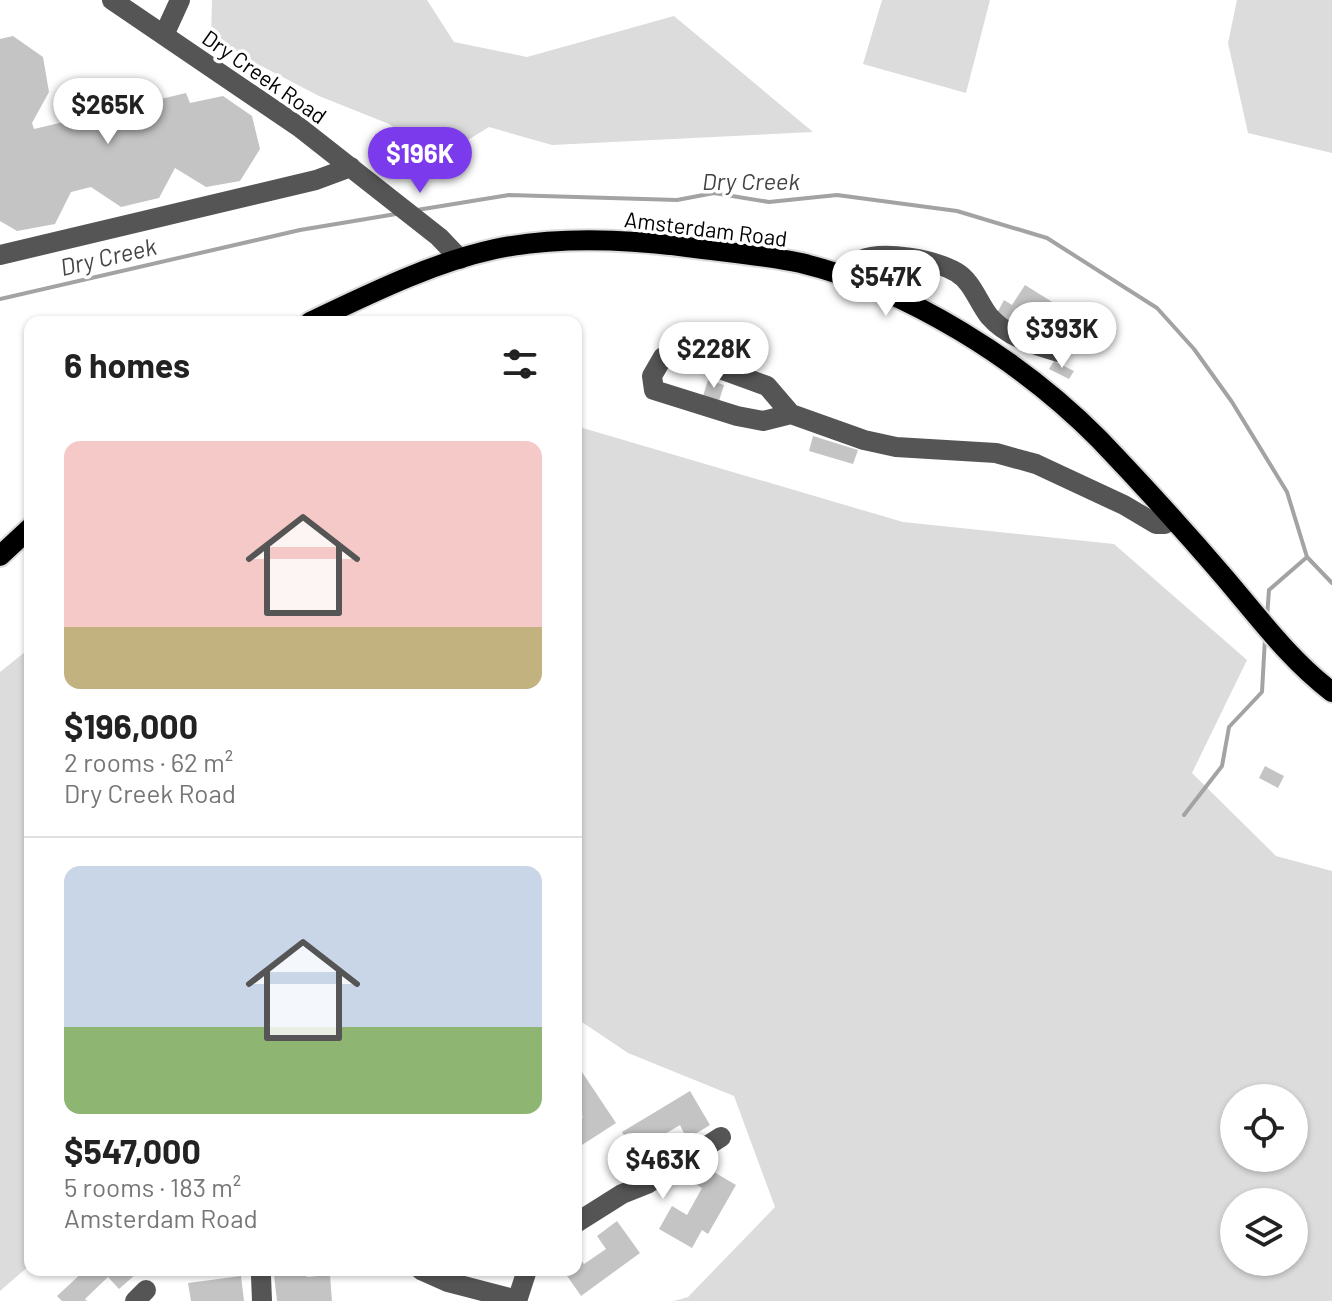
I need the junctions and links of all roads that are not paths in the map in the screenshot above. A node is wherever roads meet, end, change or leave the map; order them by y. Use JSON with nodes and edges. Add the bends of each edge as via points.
{"nodes":[{"id":1,"x":112,"y":0,"type":"edge"},
{"id":2,"x":180,"y":0,"type":"edge"},
{"id":3,"x":164,"y":35,"type":"junction"},
{"id":4,"x":351,"y":167,"type":"junction"},
{"id":5,"x":0,"y":255,"type":"edge"},
{"id":6,"x":460,"y":259,"type":"junction"},
{"id":7,"x":844,"y":277,"type":"junction"},
{"id":8,"x":323,"y":316,"type":"edge"},
{"id":9,"x":1072,"y":331,"type":"dead end"},
{"id":10,"x":791,"y":414,"type":"junction"},
{"id":11,"x":1172,"y":518,"type":"junction"},
{"id":12,"x":24,"y":534,"type":"edge"},
{"id":13,"x":0,"y":556,"type":"edge"},
{"id":14,"x":1332,"y":692,"type":"edge"},
{"id":15,"x":721,"y":1137,"type":"dead end"},
{"id":16,"x":582,"y":1216,"type":"edge"},
{"id":17,"x":261,"y":1276,"type":"dead end"},
{"id":18,"x":434,"y":1276,"type":"edge"},
{"id":19,"x":525,"y":1276,"type":"edge"},
{"id":20,"x":517,"y":1300,"type":"edge"},
{"id":21,"x":262,"y":1301,"type":"edge"}],
"edges":[{"from":1,"to":3,"type":"street","name":"Dry Creek Road"},
{"from":2,"to":3,"type":"street"},
{"from":3,"to":4,"type":"street","name":"Dry Creek Road"},
{"from":4,"to":5,"type":"street","via":[[286,188]]},
{"from":4,"to":6,"type":"street","name":"Dry Creek Road"},
{"from":6,"to":7,"type":"main road","name":"Amsterdam Road","via":[[515,245],[597,240],[769,257]]},
{"from":6,"to":8,"type":"main road","name":"Amsterdam Road"},
{"from":7,"to":9,"type":"street","via":[[857,261],[896,255],[955,271],[991,318],[1031,344],[1059,352]]},
{"from":7,"to":11,"type":"main road","name":"Amsterdam Road","via":[[915,307],[1032,379]]},
{"from":10,"to":10,"type":"street","via":[[767,386],[679,354],[663,357],[652,376],[654,390],[737,416],[763,421]]},
{"from":10,"to":11,"type":"street","via":[[896,447],[996,453],[1036,464],[1156,524]]},
{"from":11,"to":14,"type":"main road","name":"Amsterdam Road","via":[[1275,638]]},
{"from":12,"to":13,"type":"main road"},
{"from":15,"to":16,"type":"street","via":[[647,1184]]},
{"from":17,"to":21,"type":"street"},
{"from":18,"to":20,"type":"street"},
{"from":19,"to":20,"type":"street"}]}
